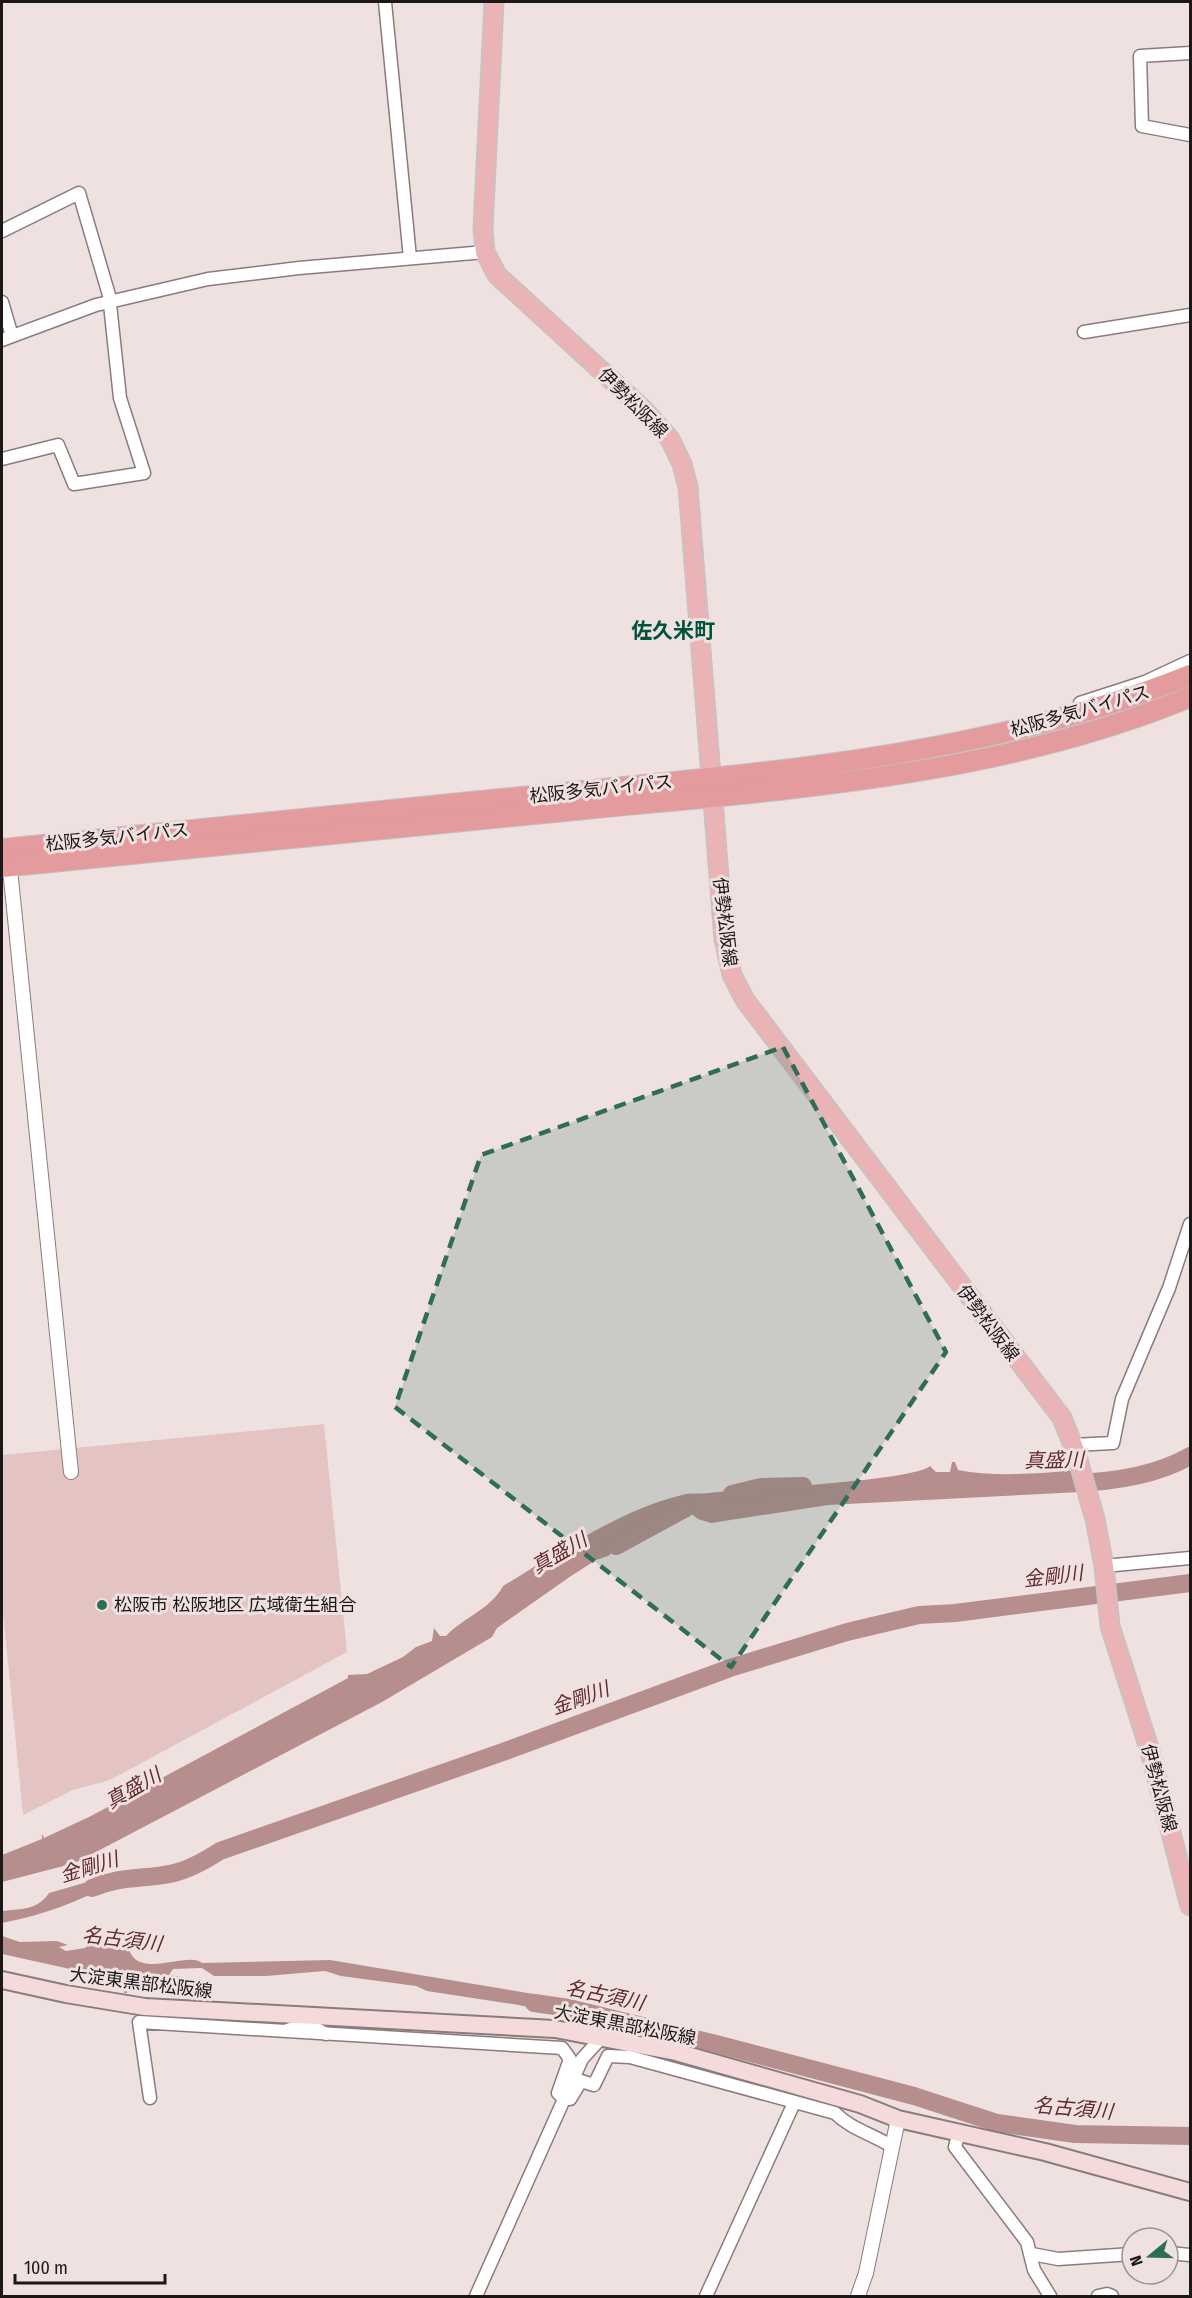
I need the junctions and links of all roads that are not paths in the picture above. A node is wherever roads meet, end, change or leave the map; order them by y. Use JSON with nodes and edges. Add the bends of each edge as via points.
{"nodes":[{"id":1,"x":385,"y":2,"type":"edge"},
{"id":2,"x":494,"y":2,"type":"edge"},
{"id":3,"x":1191,"y":53,"type":"edge"},
{"id":4,"x":1191,"y":135,"type":"edge"},
{"id":5,"x":2,"y":231,"type":"edge"},
{"id":6,"x":485,"y":252,"type":"junction"},
{"id":7,"x":410,"y":258,"type":"junction"},
{"id":8,"x":2,"y":302,"type":"edge"},
{"id":9,"x":108,"y":302,"type":"junction"},
{"id":10,"x":1191,"y":315,"type":"edge"},
{"id":11,"x":1084,"y":332,"type":"dead end"},
{"id":12,"x":7,"y":338,"type":"edge"},
{"id":13,"x":2,"y":459,"type":"edge"},
{"id":14,"x":1191,"y":661,"type":"edge"},
{"id":15,"x":1191,"y":675,"type":"edge"},
{"id":16,"x":1191,"y":697,"type":"edge"},
{"id":17,"x":927,"y":749,"type":"junction"},
{"id":18,"x":713,"y":787,"type":"junction"},
{"id":19,"x":5,"y":857,"type":"edge"},
{"id":20,"x":1191,"y":1224,"type":"edge"},
{"id":21,"x":1075,"y":1449,"type":"junction"},
{"id":22,"x":71,"y":1472,"type":"dead end"},
{"id":23,"x":1191,"y":1558,"type":"edge"},
{"id":24,"x":1104,"y":1566,"type":"junction"},
{"id":25,"x":1191,"y":1906,"type":"edge"},
{"id":26,"x":2,"y":1980,"type":"edge"},
{"id":27,"x":308,"y":2020,"type":"junction"},
{"id":28,"x":284,"y":2033,"type":"junction"},
{"id":29,"x":328,"y":2035,"type":"junction"},
{"id":30,"x":601,"y":2038,"type":"junction"},
{"id":31,"x":150,"y":2098,"type":"dead end"},
{"id":32,"x":564,"y":2099,"type":"junction"},
{"id":33,"x":794,"y":2103,"type":"junction"},
{"id":34,"x":898,"y":2118,"type":"junction"},
{"id":35,"x":959,"y":2131,"type":"junction"},
{"id":36,"x":891,"y":2146,"type":"junction"},
{"id":37,"x":1191,"y":2192,"type":"edge"},
{"id":38,"x":1032,"y":2254,"type":"junction"},
{"id":39,"x":1120,"y":2255,"type":"edge"},
{"id":40,"x":476,"y":2296,"type":"edge"},
{"id":41,"x":706,"y":2296,"type":"edge"},
{"id":42,"x":858,"y":2296,"type":"edge"},
{"id":43,"x":1050,"y":2296,"type":"edge"},
{"id":44,"x":1098,"y":2296,"type":"edge"},
{"id":45,"x":1112,"y":2296,"type":"edge"}],
"edges":[{"from":1,"to":7,"type":"street"},
{"from":2,"to":6,"type":"main road","name":"伊勢松阪線"},
{"from":3,"to":4,"type":"street","via":[[1140,56],[1142,126]]},
{"from":5,"to":9,"type":"street","via":[[79,193]]},
{"from":6,"to":7,"type":"street"},
{"from":6,"to":18,"type":"main road","name":"伊勢松阪線","via":[[497,275],[644,410],[670,439],[682,464],[688,487]]},
{"from":7,"to":9,"type":"street","via":[[208,279]]},
{"from":8,"to":12,"type":"street"},
{"from":9,"to":12,"type":"street"},
{"from":9,"to":13,"type":"street","via":[[120,398],[144,473],[74,484],[58,445]]},
{"from":10,"to":11,"type":"street"},
{"from":14,"to":17,"type":"street","via":[[1145,682],[1034,717],[943,738]]},
{"from":15,"to":17,"type":"highway","name":"松阪多気バイパス","via":[[1030,728]]},
{"from":16,"to":18,"type":"highway","name":"松阪多気バイパス","via":[[1034,747],[955,765],[870,780]]},
{"from":17,"to":18,"type":"highway","name":"松阪多気バイパス"},
{"from":18,"to":19,"type":"highway","name":"松阪多気バイパス"},
{"from":18,"to":21,"type":"main road","name":"伊勢松阪線","via":[[724,939],[736,984],[1062,1418]]},
{"from":19,"to":22,"type":"street","via":[[33,1051]]},
{"from":20,"to":21,"type":"street","via":[[1122,1399],[1113,1443]]},
{"from":21,"to":24,"type":"main road","name":"伊勢松阪線"},
{"from":23,"to":24,"type":"street"},
{"from":24,"to":25,"type":"main road","name":"伊勢松阪線","via":[[1110,1626],[1149,1748]]},
{"from":26,"to":27,"type":"main road","name":"大淀東黒部松阪線","via":[[145,2007]]},
{"from":27,"to":28,"type":"street"},
{"from":27,"to":29,"type":"street"},
{"from":27,"to":30,"type":"main road","name":"大淀東黒部松阪線","via":[[555,2029]]},
{"from":28,"to":29,"type":"street"},
{"from":28,"to":31,"type":"street","via":[[139,2022]]},
{"from":29,"to":32,"type":"street","via":[[562,2048],[570,2059],[558,2093]]},
{"from":30,"to":32,"type":"street","via":[[582,2059]]},
{"from":30,"to":34,"type":"main road","name":"大淀東黒部松阪線","via":[[676,2052]]},
{"from":32,"to":33,"type":"street","via":[[570,2099],[581,2080],[594,2085],[608,2056],[630,2057],[716,2078]]},
{"from":32,"to":40,"type":"street"},
{"from":33,"to":36,"type":"street","via":[[835,2113],[847,2125]]},
{"from":33,"to":41,"type":"street"},
{"from":34,"to":35,"type":"main road","name":"大淀東黒部松阪線"},
{"from":34,"to":36,"type":"street"},
{"from":35,"to":37,"type":"main road","name":"大淀東黒部松阪線"},
{"from":35,"to":38,"type":"street","via":[[955,2147]]},
{"from":36,"to":42,"type":"street"},
{"from":38,"to":39,"type":"street","via":[[1058,2259]]},
{"from":38,"to":43,"type":"street","via":[[1034,2270]]},
{"from":44,"to":45,"type":"street"}]}
